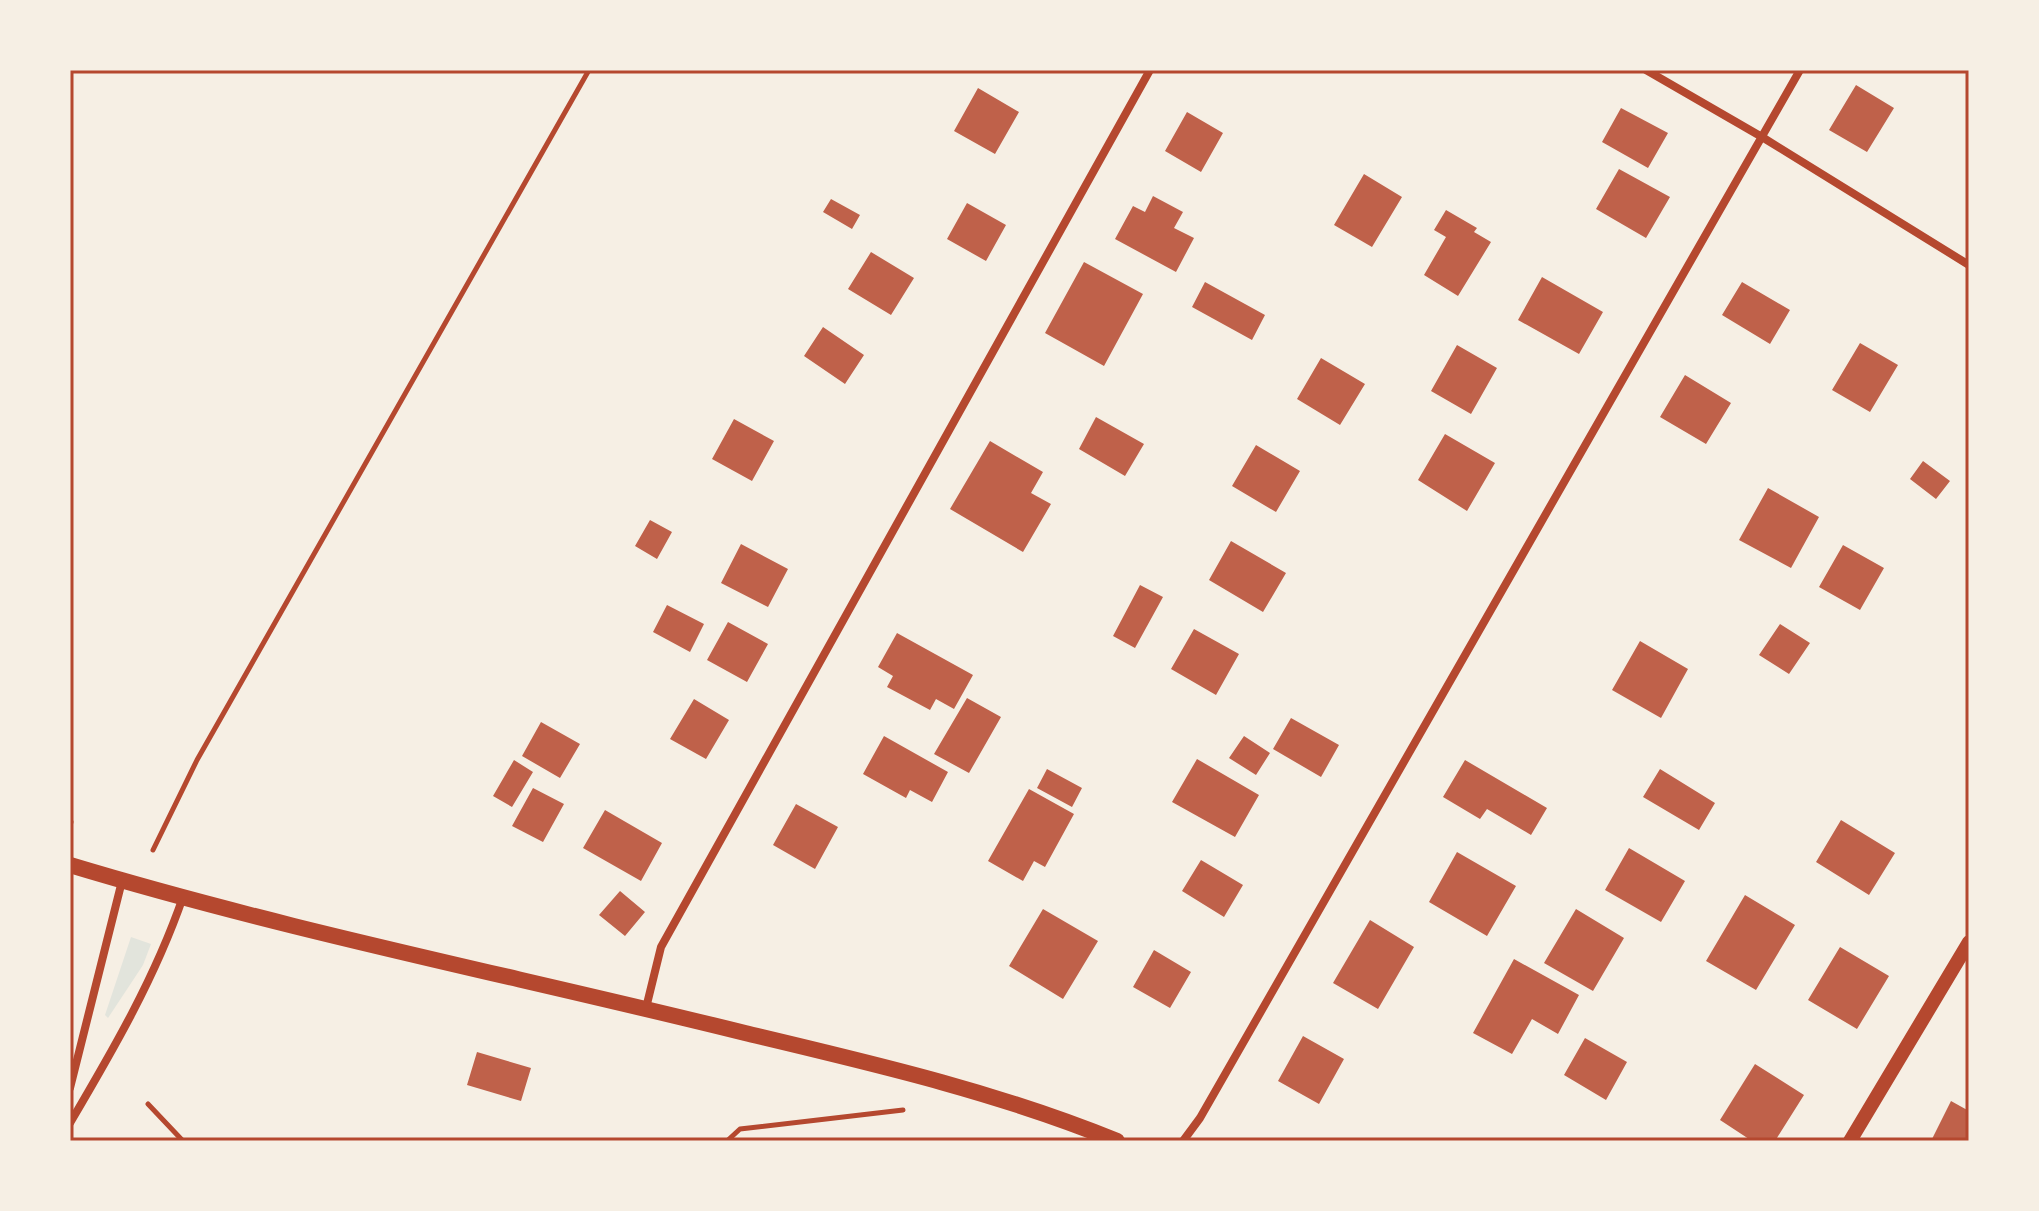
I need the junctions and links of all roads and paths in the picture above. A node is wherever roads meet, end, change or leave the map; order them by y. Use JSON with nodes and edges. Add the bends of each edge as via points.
{"nodes":[{"id":1,"x":589,"y":70,"type":"edge"},
{"id":2,"x":1150,"y":70,"type":"edge"},
{"id":3,"x":1646,"y":70,"type":"edge"},
{"id":4,"x":1800,"y":70,"type":"edge"},
{"id":5,"x":1762,"y":137,"type":"junction"},
{"id":6,"x":1969,"y":265,"type":"edge"},
{"id":7,"x":153,"y":850,"type":"dead end"},
{"id":8,"x":70,"y":865,"type":"edge"},
{"id":9,"x":122,"y":881,"type":"junction"},
{"id":10,"x":183,"y":897,"type":"junction"},
{"id":11,"x":1969,"y":942,"type":"edge"},
{"id":12,"x":646,"y":1008,"type":"junction"},
{"id":13,"x":70,"y":1088,"type":"edge"},
{"id":14,"x":148,"y":1104,"type":"dead end"},
{"id":15,"x":903,"y":1110,"type":"dead end"},
{"id":16,"x":70,"y":1123,"type":"edge"},
{"id":17,"x":183,"y":1141,"type":"edge"},
{"id":18,"x":727,"y":1141,"type":"edge"},
{"id":19,"x":1117,"y":1141,"type":"edge"},
{"id":20,"x":1183,"y":1141,"type":"edge"},
{"id":21,"x":1850,"y":1141,"type":"edge"}],
"edges":[{"from":1,"to":7,"type":"path","via":[[197,760]]},
{"from":2,"to":12,"type":"street","via":[[661,947]]},
{"from":3,"to":5,"type":"street"},
{"from":4,"to":5,"type":"street"},
{"from":5,"to":6,"type":"street"},
{"from":5,"to":20,"type":"street"},
{"from":8,"to":9,"type":"main road"},
{"from":9,"to":10,"type":"main road"},
{"from":9,"to":13,"type":"street"},
{"from":10,"to":12,"type":"main road"},
{"from":10,"to":16,"type":"street","via":[[144,993]]},
{"from":11,"to":21,"type":"street"},
{"from":12,"to":19,"type":"main road","via":[[945,1082]]},
{"from":14,"to":17,"type":"path"},
{"from":15,"to":18,"type":"path","via":[[740,1129]]}]}
